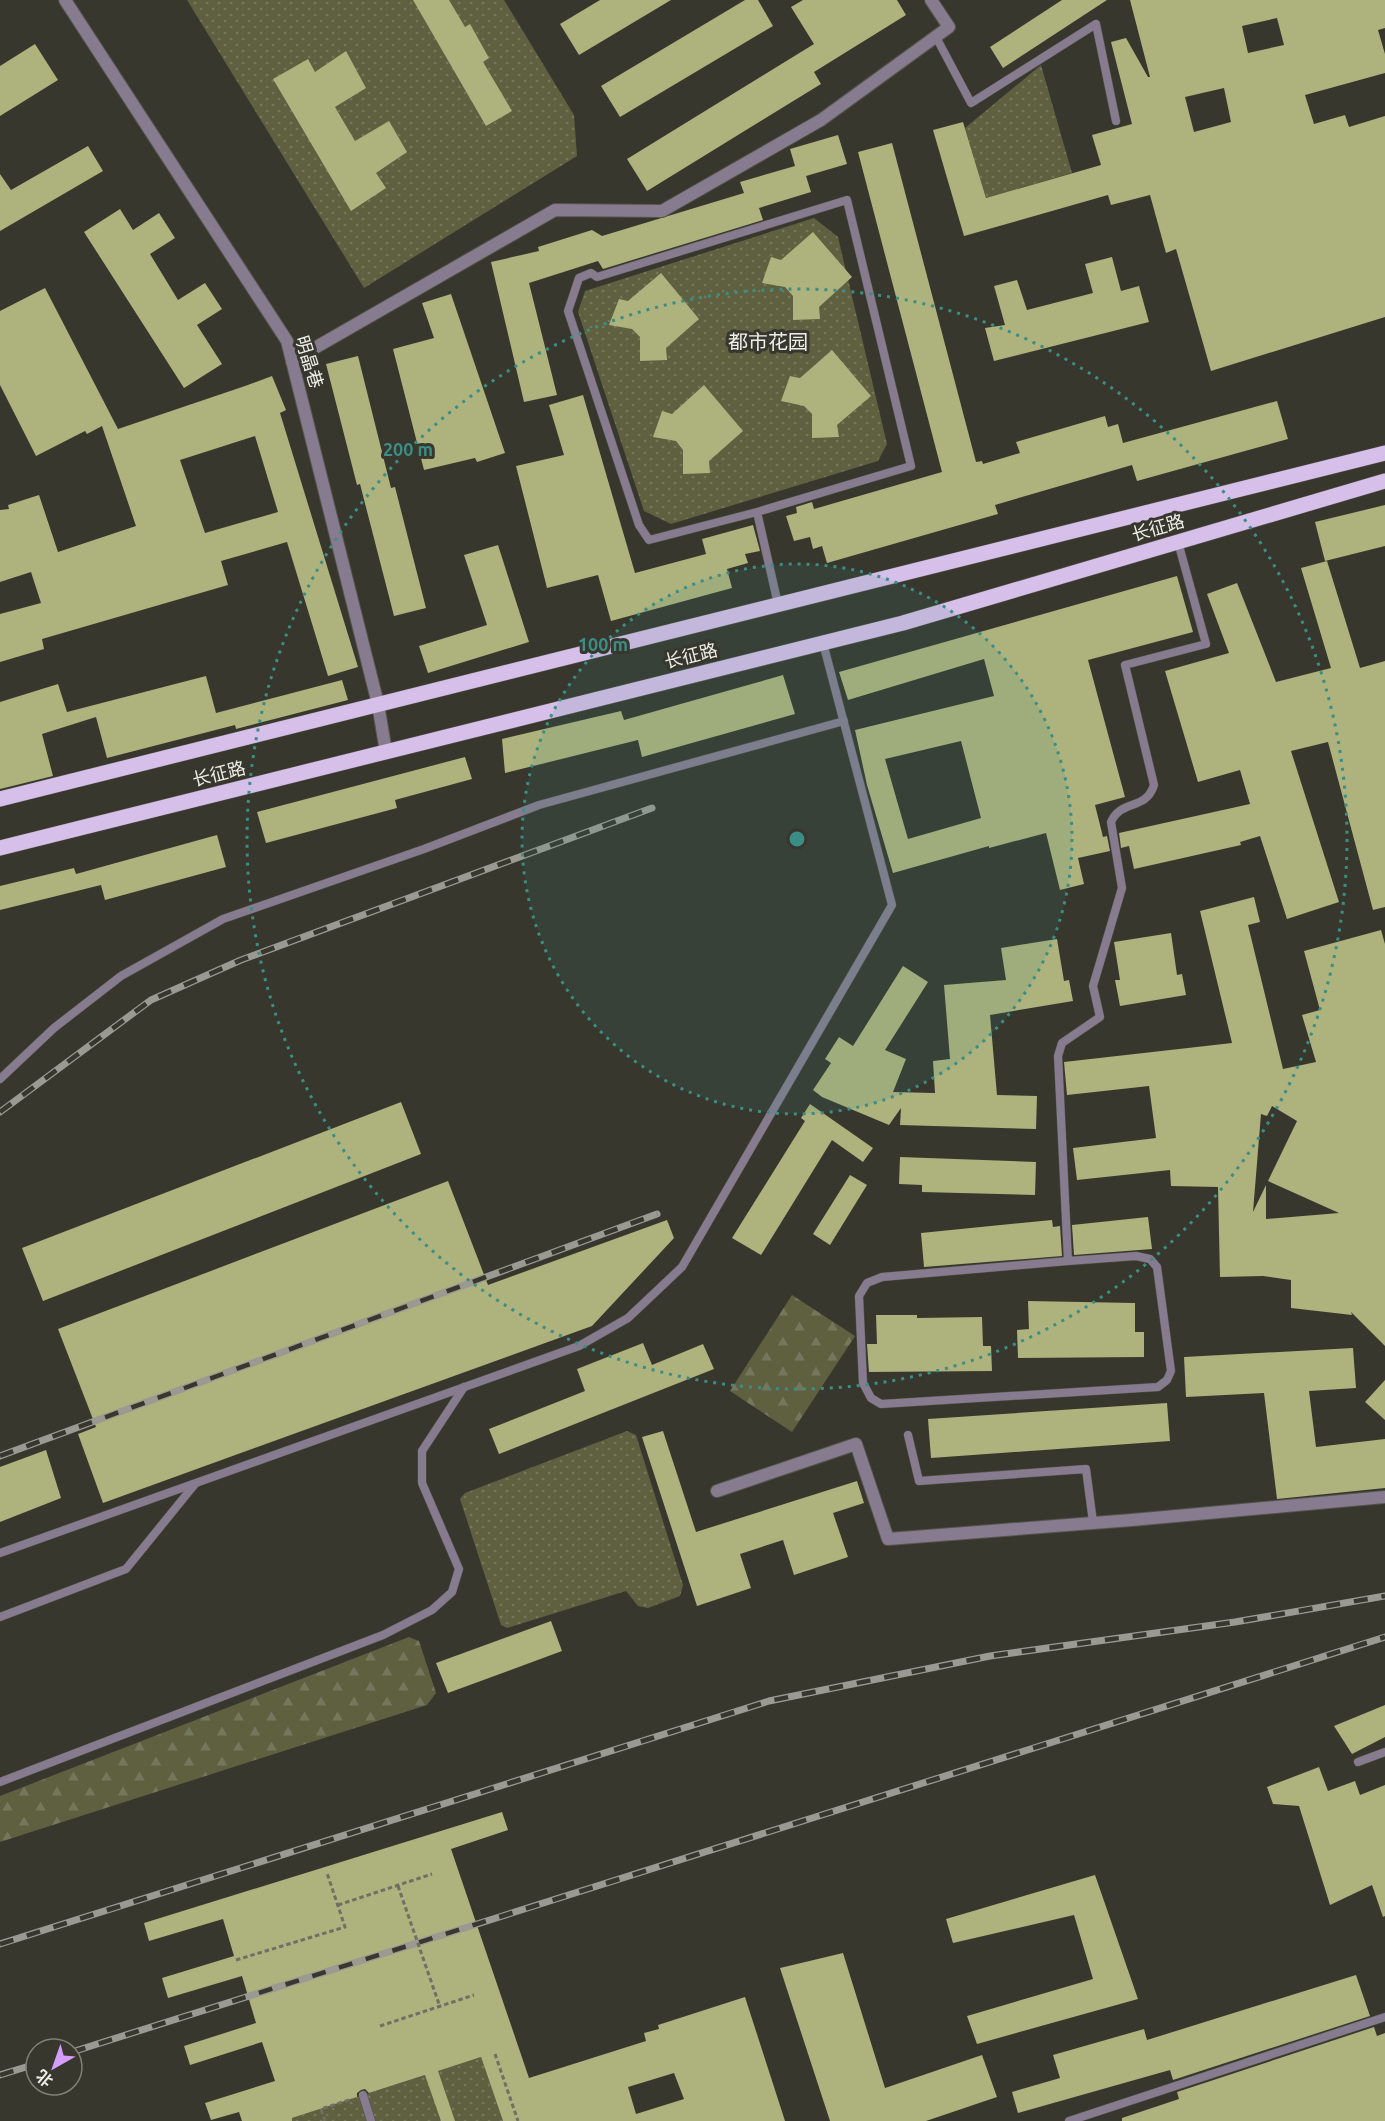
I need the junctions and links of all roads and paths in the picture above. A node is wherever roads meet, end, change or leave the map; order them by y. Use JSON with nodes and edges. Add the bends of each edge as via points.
{"nodes":[{"id":1,"x":65,"y":0,"type":"edge"},
{"id":2,"x":931,"y":0,"type":"edge"},
{"id":3,"x":936,"y":37,"type":"junction"},
{"id":4,"x":1116,"y":121,"type":"dead end"},
{"id":5,"x":292,"y":361,"type":"junction"},
{"id":6,"x":1385,"y":453,"type":"edge"},
{"id":7,"x":1385,"y":481,"type":"edge"},
{"id":8,"x":757,"y":512,"type":"junction"},
{"id":9,"x":1178,"y":542,"type":"junction"},
{"id":10,"x":778,"y":604,"type":"junction"},
{"id":11,"x":823,"y":643,"type":"junction"},
{"id":12,"x":378,"y":704,"type":"junction"},
{"id":13,"x":844,"y":721,"type":"junction"},
{"id":14,"x":386,"y":752,"type":"junction"},
{"id":15,"x":0,"y":799,"type":"edge"},
{"id":16,"x":0,"y":848,"type":"edge"},
{"id":17,"x":0,"y":1079,"type":"edge"},
{"id":18,"x":1068,"y":1262,"type":"junction"},
{"id":19,"x":464,"y":1387,"type":"junction"},
{"id":20,"x":908,"y":1435,"type":"dead end"},
{"id":21,"x":195,"y":1483,"type":"junction"},
{"id":22,"x":717,"y":1491,"type":"dead end"},
{"id":23,"x":1385,"y":1497,"type":"edge"},
{"id":24,"x":1093,"y":1522,"type":"junction"},
{"id":25,"x":0,"y":1553,"type":"edge"},
{"id":26,"x":0,"y":1617,"type":"edge"},
{"id":27,"x":1385,"y":1752,"type":"edge"},
{"id":28,"x":1358,"y":1762,"type":"dead end"},
{"id":29,"x":0,"y":1782,"type":"edge"},
{"id":30,"x":327,"y":1873,"type":"dead end"},
{"id":31,"x":432,"y":1874,"type":"dead end"},
{"id":32,"x":398,"y":1886,"type":"junction"},
{"id":33,"x":338,"y":1905,"type":"junction"},
{"id":34,"x":236,"y":1960,"type":"dead end"},
{"id":35,"x":474,"y":1995,"type":"dead end"},
{"id":36,"x":440,"y":2007,"type":"junction"},
{"id":37,"x":1385,"y":2018,"type":"edge"},
{"id":38,"x":380,"y":2026,"type":"dead end"},
{"id":39,"x":495,"y":2054,"type":"dead end"},
{"id":40,"x":363,"y":2095,"type":"joint"},
{"id":41,"x":325,"y":2121,"type":"edge"},
{"id":42,"x":371,"y":2121,"type":"edge"},
{"id":43,"x":518,"y":2121,"type":"edge"},
{"id":44,"x":1069,"y":2121,"type":"edge"}],
"edges":[{"from":1,"to":5,"type":"street","name":"明晶巷","via":[[287,341]]},
{"from":2,"to":3,"type":"street","via":[[949,27]]},
{"from":3,"to":4,"type":"lane","via":[[971,103],[1096,24]]},
{"from":3,"to":5,"type":"street","via":[[821,120],[662,211],[555,210]]},
{"from":5,"to":12,"type":"street","name":"明晶巷"},
{"from":6,"to":10,"type":"main road","name":"长征路"},
{"from":7,"to":9,"type":"main road","name":"长征路"},
{"from":8,"to":8,"type":"lane","via":[[649,540],[639,525],[568,311],[579,278],[591,273],[597,278],[847,200],[910,466]]},
{"from":8,"to":10,"type":"lane"},
{"from":9,"to":11,"type":"main road","name":"长征路"},
{"from":9,"to":18,"type":"lane","via":[[1206,644],[1125,665],[1154,785],[1152,794],[1143,802],[1121,808],[1111,822],[1122,888],[1093,986],[1100,1017],[1062,1043],[1058,1056]]},
{"from":10,"to":12,"type":"main road","name":"长征路"},
{"from":11,"to":13,"type":"lane"},
{"from":11,"to":14,"type":"main road","name":"长征路"},
{"from":12,"to":14,"type":"street","name":"明晶巷"},
{"from":12,"to":15,"type":"main road","name":"长征路"},
{"from":13,"to":17,"type":"lane","via":[[539,805],[223,919],[121,976],[54,1028]]},
{"from":13,"to":19,"type":"lane","via":[[892,905],[682,1267],[628,1318],[579,1346]]},
{"from":14,"to":16,"type":"main road","name":"长征路"},
{"from":18,"to":18,"type":"lane","via":[[882,1276],[867,1282],[859,1296],[863,1383],[871,1398],[881,1404],[1158,1387],[1172,1371],[1157,1267],[1150,1259],[1136,1256]]},
{"from":19,"to":21,"type":"lane"},
{"from":19,"to":29,"type":"lane","via":[[422,1451],[422,1483],[459,1569],[452,1592],[432,1610],[383,1635]]},
{"from":20,"to":24,"type":"lane","via":[[918,1481],[1086,1469]]},
{"from":21,"to":25,"type":"lane"},
{"from":21,"to":26,"type":"lane","via":[[126,1569]]},
{"from":22,"to":24,"type":"street","via":[[856,1444],[888,1539]]},
{"from":23,"to":24,"type":"street"},
{"from":27,"to":28,"type":"lane"},
{"from":30,"to":33,"type":"path"},
{"from":31,"to":32,"type":"path"},
{"from":32,"to":33,"type":"path"},
{"from":32,"to":36,"type":"path","bridge":true},
{"from":33,"to":34,"type":"path","via":[[345,1927]]},
{"from":35,"to":36,"type":"path"},
{"from":36,"to":38,"type":"path"},
{"from":37,"to":44,"type":"lane"},
{"from":39,"to":43,"type":"path"},
{"from":40,"to":41,"type":"path","via":[[321,2109]]},
{"from":40,"to":42,"type":"lane"}]}
